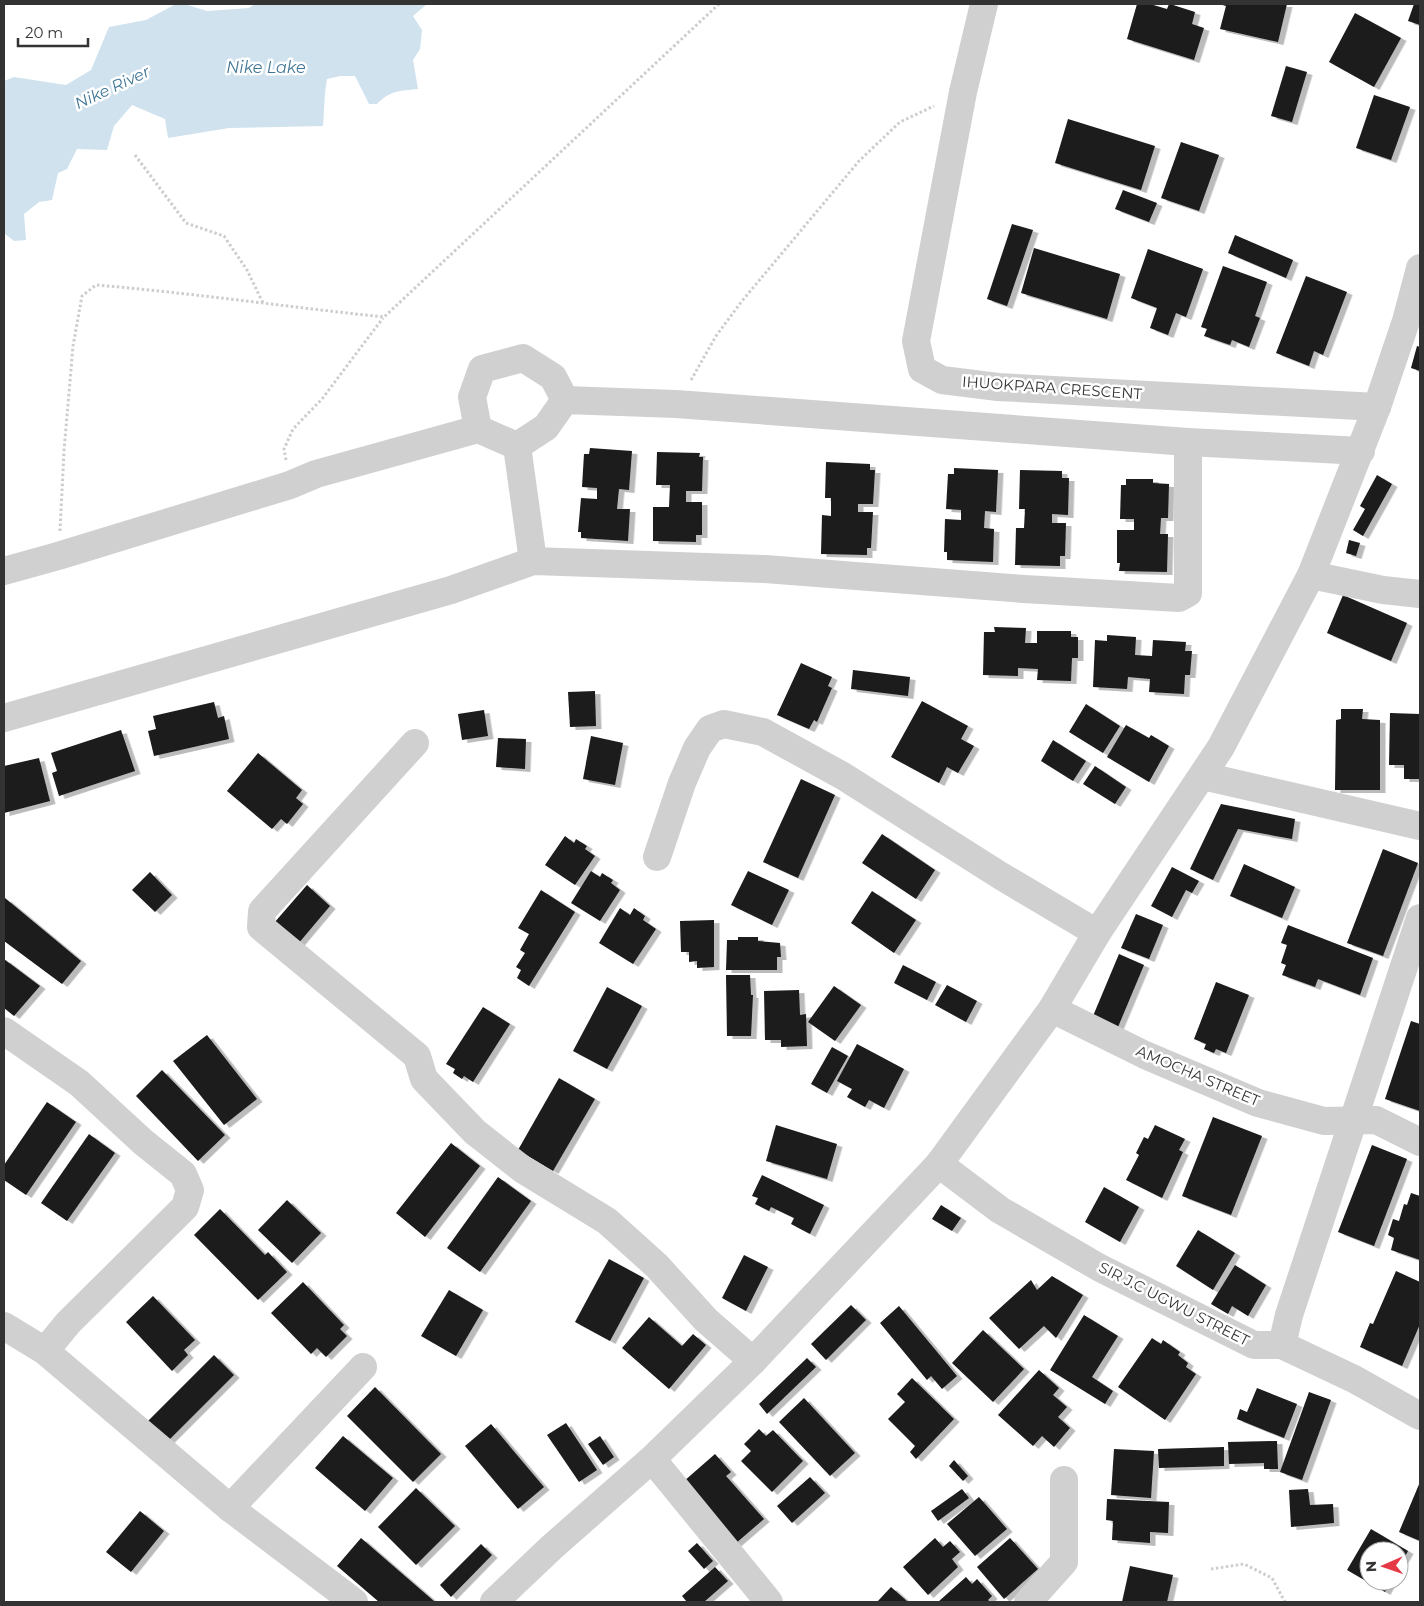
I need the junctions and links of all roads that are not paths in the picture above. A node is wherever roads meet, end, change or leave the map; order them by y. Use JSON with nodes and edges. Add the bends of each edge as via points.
{"nodes":[{"id":1,"x":984,"y":4,"type":"edge"},
{"id":2,"x":1420,"y":268,"type":"edge"},
{"id":3,"x":564,"y":400,"type":"junction"},
{"id":4,"x":1377,"y":407,"type":"junction"},
{"id":5,"x":478,"y":429,"type":"junction"},
{"id":6,"x":1188,"y":442,"type":"junction"},
{"id":7,"x":517,"y":446,"type":"junction"},
{"id":8,"x":1360,"y":451,"type":"junction"},
{"id":9,"x":532,"y":561,"type":"junction"},
{"id":10,"x":4,"y":571,"type":"edge"},
{"id":11,"x":1311,"y":575,"type":"junction"},
{"id":12,"x":1420,"y":594,"type":"edge"},
{"id":13,"x":4,"y":718,"type":"edge"},
{"id":14,"x":415,"y":743,"type":"dead end"},
{"id":15,"x":1203,"y":776,"type":"junction"},
{"id":16,"x":1420,"y":826,"type":"edge"},
{"id":17,"x":656,"y":857,"type":"dead end"},
{"id":18,"x":1420,"y":918,"type":"edge"},
{"id":19,"x":1097,"y":933,"type":"junction"},
{"id":20,"x":1052,"y":1009,"type":"junction"},
{"id":21,"x":4,"y":1031,"type":"edge"},
{"id":22,"x":1352,"y":1120,"type":"junction"},
{"id":23,"x":1420,"y":1142,"type":"edge"},
{"id":24,"x":939,"y":1164,"type":"junction"},
{"id":25,"x":4,"y":1326,"type":"edge"},
{"id":26,"x":1282,"y":1344,"type":"junction"},
{"id":27,"x":45,"y":1351,"type":"junction"},
{"id":28,"x":753,"y":1361,"type":"junction"},
{"id":29,"x":363,"y":1367,"type":"dead end"},
{"id":30,"x":1420,"y":1416,"type":"edge"},
{"id":31,"x":652,"y":1459,"type":"junction"},
{"id":32,"x":1064,"y":1480,"type":"dead end"},
{"id":33,"x":230,"y":1508,"type":"junction"},
{"id":34,"x":354,"y":1602,"type":"edge"},
{"id":35,"x":494,"y":1602,"type":"edge"},
{"id":36,"x":769,"y":1602,"type":"edge"},
{"id":37,"x":1028,"y":1602,"type":"edge"}],
"edges":[{"from":1,"to":4,"type":"street","name":"IHUOKPARA CRESCENT","via":[[963,92],[916,341],[922,368],[942,380],[998,387]]},
{"from":2,"to":4,"type":"street"},
{"from":3,"to":5,"type":"street","via":[[553,377],[523,358],[482,369],[472,396]]},
{"from":3,"to":6,"type":"street","via":[[676,404]]},
{"from":3,"to":7,"type":"street","via":[[546,427]]},
{"from":4,"to":8,"type":"street"},
{"from":5,"to":7,"type":"street"},
{"from":5,"to":10,"type":"street","via":[[316,474],[290,485]]},
{"from":6,"to":8,"type":"street"},
{"from":6,"to":9,"type":"street","via":[[1188,593],[1179,598],[765,569]]},
{"from":7,"to":9,"type":"street"},
{"from":8,"to":11,"type":"street"},
{"from":9,"to":13,"type":"street","via":[[451,590]]},
{"from":11,"to":12,"type":"street"},
{"from":11,"to":15,"type":"street"},
{"from":14,"to":28,"type":"street","via":[[262,911],[260,927],[417,1056],[424,1079],[475,1132],[522,1170],[607,1221],[657,1266],[706,1320]]},
{"from":15,"to":16,"type":"street"},
{"from":15,"to":19,"type":"street"},
{"from":17,"to":19,"type":"street","via":[[697,748],[710,729],[724,724],[763,732],[842,776]]},
{"from":18,"to":22,"type":"street"},
{"from":19,"to":20,"type":"street"},
{"from":20,"to":22,"type":"street","name":"AMOCHA STREET","via":[[1145,1055],[1258,1103],[1324,1121]]},
{"from":20,"to":24,"type":"street"},
{"from":21,"to":27,"type":"street","via":[[79,1083],[142,1142],[183,1174],[190,1190],[185,1207],[68,1323]]},
{"from":22,"to":23,"type":"street","name":"AMOCHA STREET","via":[[1376,1120]]},
{"from":22,"to":26,"type":"street"},
{"from":24,"to":26,"type":"street","name":"SIR J.C UGWU STREET","via":[[1000,1210],[1100,1268],[1254,1345]]},
{"from":24,"to":28,"type":"street"},
{"from":25,"to":27,"type":"street"},
{"from":26,"to":30,"type":"street","name":"SIR J.C UGWU STREET"},
{"from":27,"to":33,"type":"street"},
{"from":28,"to":31,"type":"street"},
{"from":29,"to":33,"type":"street"},
{"from":31,"to":35,"type":"street"},
{"from":31,"to":36,"type":"street"},
{"from":32,"to":37,"type":"street","via":[[1064,1562]]},
{"from":33,"to":34,"type":"street"}]}
